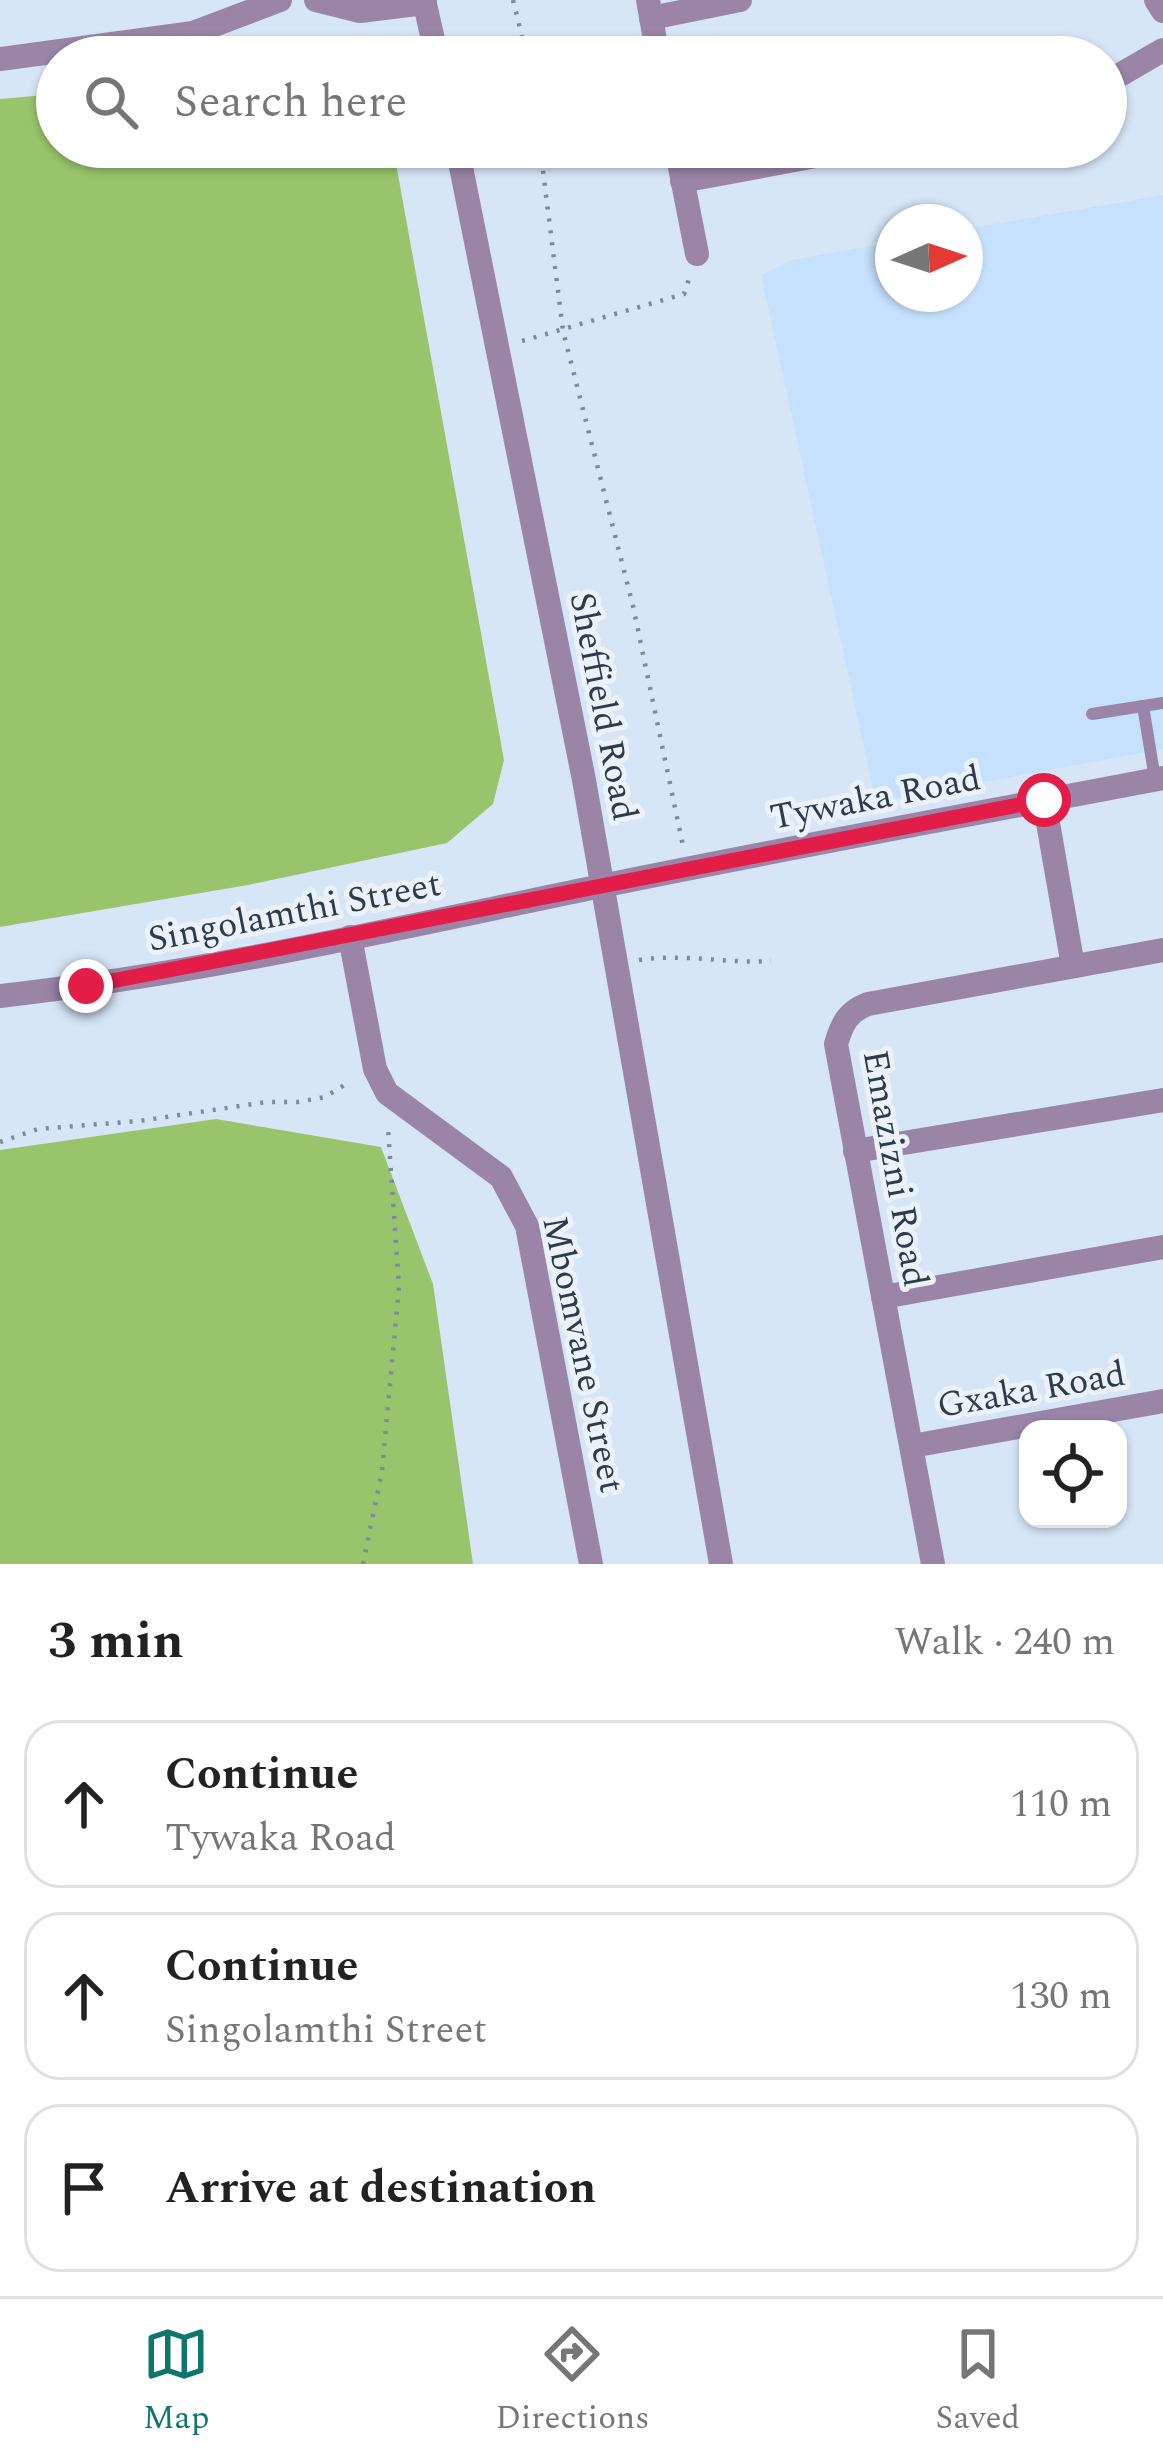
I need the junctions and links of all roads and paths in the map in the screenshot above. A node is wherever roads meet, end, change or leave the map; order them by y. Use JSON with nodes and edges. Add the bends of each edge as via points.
{"nodes":[{"id":1,"x":280,"y":0,"type":"edge"},
{"id":2,"x":316,"y":0,"type":"edge"},
{"id":3,"x":513,"y":0,"type":"edge"},
{"id":4,"x":740,"y":0,"type":"edge"},
{"id":5,"x":1156,"y":0,"type":"edge"},
{"id":6,"x":424,"y":2,"type":"edge"},
{"id":7,"x":649,"y":9,"type":"edge"},
{"id":8,"x":1163,"y":11,"type":"edge"},
{"id":9,"x":171,"y":36,"type":"edge"},
{"id":10,"x":432,"y":36,"type":"edge"},
{"id":11,"x":522,"y":36,"type":"edge"},
{"id":12,"x":1163,"y":50,"type":"edge"},
{"id":13,"x":36,"y":54,"type":"edge"},
{"id":14,"x":0,"y":59,"type":"edge"},
{"id":15,"x":1127,"y":71,"type":"edge"},
{"id":16,"x":461,"y":168,"type":"edge"},
{"id":17,"x":543,"y":168,"type":"edge"},
{"id":18,"x":680,"y":168,"type":"edge"},
{"id":19,"x":752,"y":168,"type":"edge"},
{"id":20,"x":682,"y":181,"type":"junction"},
{"id":21,"x":697,"y":254,"type":"joint"},
{"id":22,"x":563,"y":331,"type":"junction"},
{"id":23,"x":499,"y":347,"type":"junction"},
{"id":24,"x":1163,"y":703,"type":"edge"},
{"id":25,"x":1143,"y":706,"type":"junction"},
{"id":26,"x":1092,"y":713,"type":"dead end"},
{"id":27,"x":1159,"y":778,"type":"edge"},
{"id":28,"x":1044,"y":800,"type":"junction"},
{"id":29,"x":687,"y":869,"type":"junction"},
{"id":30,"x":601,"y":886,"type":"junction"},
{"id":31,"x":350,"y":937,"type":"junction"},
{"id":32,"x":1163,"y":950,"type":"edge"},
{"id":33,"x":771,"y":961,"type":"dead end"},
{"id":34,"x":616,"y":964,"type":"junction"},
{"id":35,"x":1073,"y":966,"type":"junction"},
{"id":36,"x":0,"y":996,"type":"edge"},
{"id":37,"x":375,"y":1069,"type":"junction"},
{"id":38,"x":387,"y":1093,"type":"junction"},
{"id":39,"x":1163,"y":1100,"type":"edge"},
{"id":40,"x":0,"y":1142,"type":"edge"},
{"id":41,"x":855,"y":1151,"type":"junction"},
{"id":42,"x":1163,"y":1247,"type":"edge"},
{"id":43,"x":884,"y":1298,"type":"junction"},
{"id":44,"x":1163,"y":1401,"type":"edge"},
{"id":45,"x":911,"y":1446,"type":"junction"},
{"id":46,"x":363,"y":1564,"type":"edge"},
{"id":47,"x":591,"y":1564,"type":"edge"},
{"id":48,"x":721,"y":1564,"type":"edge"},
{"id":49,"x":933,"y":1564,"type":"edge"}],
"edges":[{"from":1,"to":9,"type":"street"},
{"from":2,"to":6,"type":"street","via":[[360,11]]},
{"from":3,"to":11,"type":"path"},
{"from":4,"to":7,"type":"street"},
{"from":5,"to":8,"type":"street"},
{"from":6,"to":10,"type":"street"},
{"from":12,"to":15,"type":"street"},
{"from":13,"to":14,"type":"street"},
{"from":16,"to":23,"type":"street","name":"Sheffield Road"},
{"from":17,"to":22,"type":"path"},
{"from":18,"to":20,"type":"street"},
{"from":19,"to":20,"type":"street"},
{"from":20,"to":21,"type":"street"},
{"from":21,"to":22,"type":"path","via":[[684,294]]},
{"from":22,"to":23,"type":"path"},
{"from":22,"to":29,"type":"path","via":[[633,606]]},
{"from":23,"to":30,"type":"street","name":"Sheffield Road"},
{"from":24,"to":25,"type":"lane"},
{"from":25,"to":26,"type":"lane"},
{"from":25,"to":27,"type":"lane"},
{"from":27,"to":28,"type":"street","name":"Tywaka Road"},
{"from":28,"to":29,"type":"street","name":"Tywaka Road"},
{"from":28,"to":35,"type":"street"},
{"from":29,"to":30,"type":"street","name":"Tywaka Road"},
{"from":30,"to":31,"type":"street","name":"Singolamthi Street"},
{"from":30,"to":34,"type":"street","name":"Sheffield Road"},
{"from":31,"to":36,"type":"street","name":"Singolamthi Street"},
{"from":31,"to":37,"type":"street","name":"Mbomvane Street"},
{"from":32,"to":35,"type":"street"},
{"from":33,"to":34,"type":"path","via":[[664,956]]},
{"from":34,"to":48,"type":"street","name":"Sheffield Road"},
{"from":35,"to":41,"type":"street","name":"Emazizni Road","via":[[854,1009],[836,1044]]},
{"from":37,"to":38,"type":"street","name":"Mbomvane Street"},
{"from":37,"to":40,"type":"path","via":[[325,1097],[38,1130]]},
{"from":38,"to":46,"type":"path","via":[[399,1288],[382,1471]]},
{"from":38,"to":47,"type":"street","name":"Mbomvane Street","via":[[500,1177],[527,1226]]},
{"from":39,"to":41,"type":"street"},
{"from":41,"to":43,"type":"street","name":"Emazizni Road"},
{"from":42,"to":43,"type":"street"},
{"from":43,"to":45,"type":"street","name":"Emazizni Road"},
{"from":44,"to":45,"type":"street","name":"Gxaka Road"},
{"from":45,"to":49,"type":"street","name":"Emazizni Road"}]}
